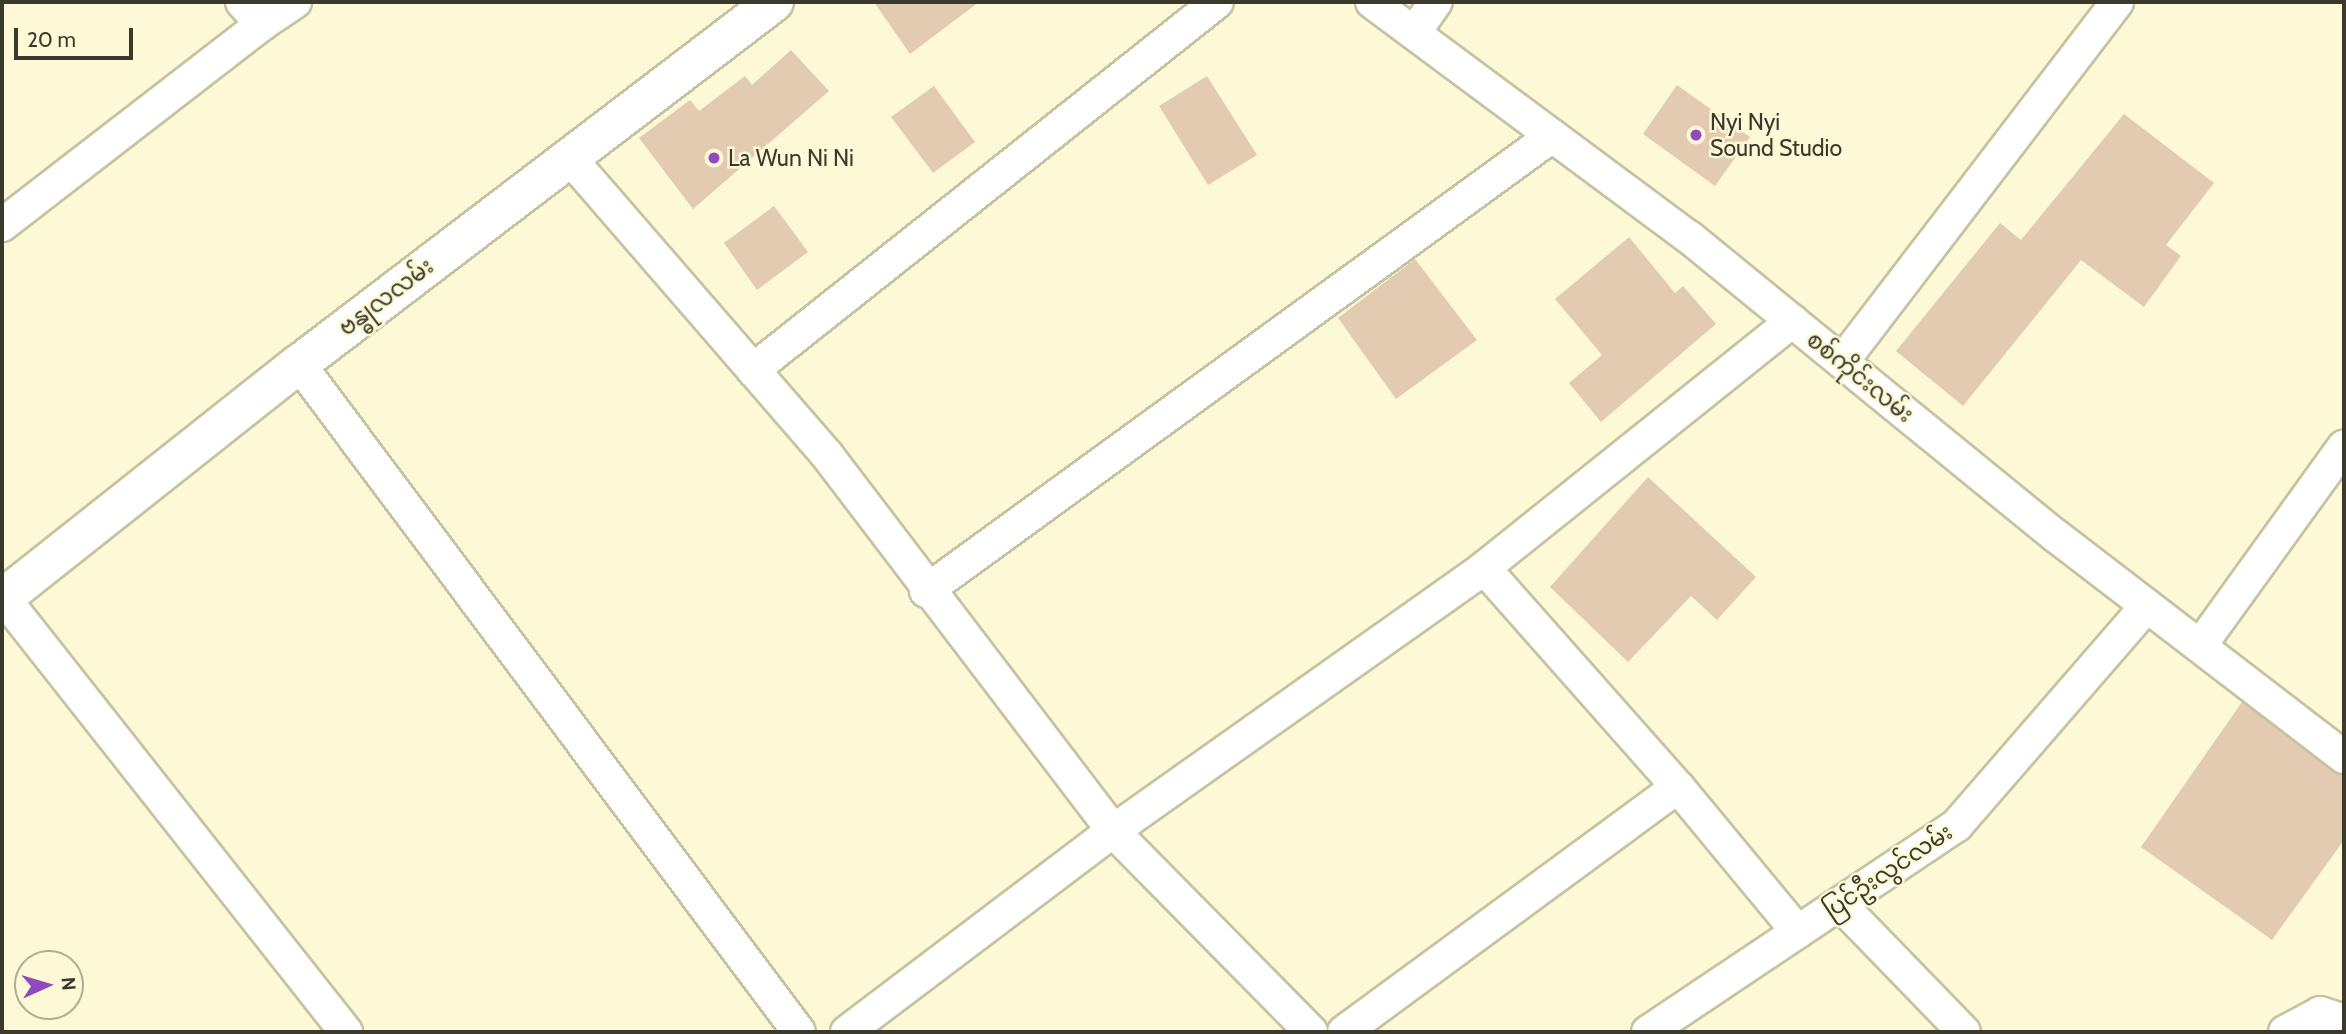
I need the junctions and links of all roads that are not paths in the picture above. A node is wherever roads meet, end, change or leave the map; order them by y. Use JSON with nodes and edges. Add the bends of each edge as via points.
{"nodes":[{"id":1,"x":295,"y":2,"type":"edge"},
{"id":2,"x":774,"y":2,"type":"edge"},
{"id":3,"x":1217,"y":2,"type":"edge"},
{"id":4,"x":1372,"y":2,"type":"edge"},
{"id":5,"x":1436,"y":2,"type":"edge"},
{"id":6,"x":2117,"y":2,"type":"edge"},
{"id":7,"x":252,"y":13,"type":"edge"},
{"id":8,"x":1414,"y":33,"type":"junction"},
{"id":9,"x":1552,"y":136,"type":"junction"},
{"id":10,"x":569,"y":158,"type":"junction"},
{"id":11,"x":2,"y":225,"type":"edge"},
{"id":12,"x":1792,"y":321,"type":"junction"},
{"id":13,"x":1842,"y":362,"type":"junction"},
{"id":14,"x":299,"y":364,"type":"junction"},
{"id":15,"x":753,"y":370,"type":"junction"},
{"id":16,"x":2344,"y":446,"type":"edge"},
{"id":17,"x":1484,"y":568,"type":"junction"},
{"id":18,"x":926,"y":591,"type":"junction"},
{"id":19,"x":3,"y":598,"type":"edge"},
{"id":20,"x":2147,"y":606,"type":"junction"},
{"id":21,"x":2200,"y":646,"type":"junction"},
{"id":22,"x":2344,"y":757,"type":"edge"},
{"id":23,"x":1678,"y":786,"type":"junction"},
{"id":24,"x":1113,"y":831,"type":"junction"},
{"id":25,"x":1840,"y":904,"type":"junction"},
{"id":26,"x":1798,"y":932,"type":"junction"},
{"id":27,"x":2344,"y":1021,"type":"edge"},
{"id":28,"x":1949,"y":1028,"type":"edge"},
{"id":29,"x":346,"y":1032,"type":"edge"},
{"id":30,"x":799,"y":1032,"type":"edge"},
{"id":31,"x":847,"y":1032,"type":"edge"},
{"id":32,"x":1311,"y":1032,"type":"edge"},
{"id":33,"x":1344,"y":1032,"type":"edge"},
{"id":34,"x":1647,"y":1032,"type":"edge"},
{"id":35,"x":2285,"y":1032,"type":"edge"}],
"edges":[{"from":1,"to":7,"type":"street"},
{"from":2,"to":10,"type":"street","name":"ဗန္ဓုလလမ်း"},
{"from":3,"to":15,"type":"street"},
{"from":4,"to":8,"type":"street","name":"စစ်ကိုင်းလမ်း"},
{"from":5,"to":8,"type":"street"},
{"from":6,"to":13,"type":"street"},
{"from":7,"to":11,"type":"street"},
{"from":8,"to":9,"type":"street","name":"စစ်ကိုင်းလမ်း"},
{"from":9,"to":12,"type":"street","name":"စစ်ကိုင်းလမ်း"},
{"from":9,"to":18,"type":"street"},
{"from":10,"to":14,"type":"street","name":"ဗန္ဓုလလမ်း"},
{"from":10,"to":15,"type":"street"},
{"from":12,"to":13,"type":"street","name":"စစ်ကိုင်းလမ်း"},
{"from":12,"to":17,"type":"street"},
{"from":13,"to":20,"type":"street","name":"စစ်ကိုင်းလမ်း"},
{"from":14,"to":19,"type":"street","name":"ဗန္ဓုလလမ်း"},
{"from":14,"to":30,"type":"street"},
{"from":15,"to":18,"type":"street","via":[[827,455]]},
{"from":16,"to":21,"type":"street"},
{"from":17,"to":23,"type":"street"},
{"from":17,"to":24,"type":"street"},
{"from":18,"to":24,"type":"street"},
{"from":19,"to":29,"type":"street"},
{"from":20,"to":21,"type":"street","name":"စစ်ကိုင်းလမ်း"},
{"from":20,"to":25,"type":"street","name":"ပြင်ဦးလွင်လမ်း","via":[[1957,825]]},
{"from":21,"to":22,"type":"street","name":"စစ်ကိုင်းလမ်း"},
{"from":23,"to":26,"type":"street"},
{"from":23,"to":33,"type":"street"},
{"from":24,"to":31,"type":"street"},
{"from":24,"to":32,"type":"street"},
{"from":25,"to":26,"type":"street","name":"ပြင်ဦးလွင်လမ်း"},
{"from":25,"to":28,"type":"street"},
{"from":26,"to":34,"type":"street","name":"ပြင်ဦးလွင်လမ်း"},
{"from":27,"to":35,"type":"street","via":[[2320,1013]]}]}
